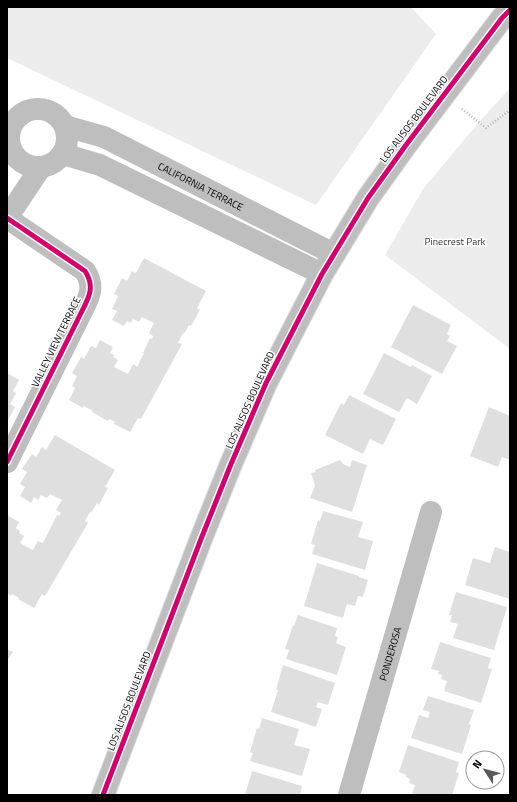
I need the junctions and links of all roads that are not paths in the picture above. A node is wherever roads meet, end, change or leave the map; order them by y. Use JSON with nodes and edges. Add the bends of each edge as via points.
{"nodes":[{"id":1,"x":510,"y":10,"type":"edge"},
{"id":2,"x":65,"y":126,"type":"junction"},
{"id":3,"x":8,"y":148,"type":"edge"},
{"id":4,"x":63,"y":154,"type":"junction"},
{"id":5,"x":41,"y":167,"type":"junction"},
{"id":6,"x":7,"y":218,"type":"edge"},
{"id":7,"x":334,"y":254,"type":"junction"},
{"id":8,"x":322,"y":274,"type":"junction"},
{"id":9,"x":7,"y":462,"type":"edge"},
{"id":10,"x":431,"y":512,"type":"dead end"},
{"id":11,"x":103,"y":795,"type":"edge"},
{"id":12,"x":350,"y":795,"type":"edge"}],
"edges":[{"from":1,"to":7,"type":"street","name":"LOS ALISOS BOULEVARD","via":[[406,145],[368,198]]},
{"from":2,"to":3,"type":"street","via":[[52,111],[42,108],[23,112],[10,127]]},
{"from":2,"to":4,"type":"street","via":[[67,145]]},
{"from":2,"to":7,"type":"street","name":"CALIFORNIA TERRACE","via":[[104,137]]},
{"from":3,"to":5,"type":"street","via":[[22,163],[31,167]]},
{"from":4,"to":5,"type":"street","via":[[50,165]]},
{"from":4,"to":8,"type":"street","via":[[100,165]]},
{"from":5,"to":6,"type":"street"},
{"from":6,"to":9,"type":"street","name":"VALLEY VIEW TERRACE","via":[[85,271],[91,285],[80,315]]},
{"from":7,"to":8,"type":"street","name":"LOS ALISOS BOULEVARD"},
{"from":8,"to":11,"type":"street","name":"LOS ALISOS BOULEVARD","via":[[266,383],[231,464]]},
{"from":10,"to":12,"type":"street","name":"PONDEROSA"}]}
